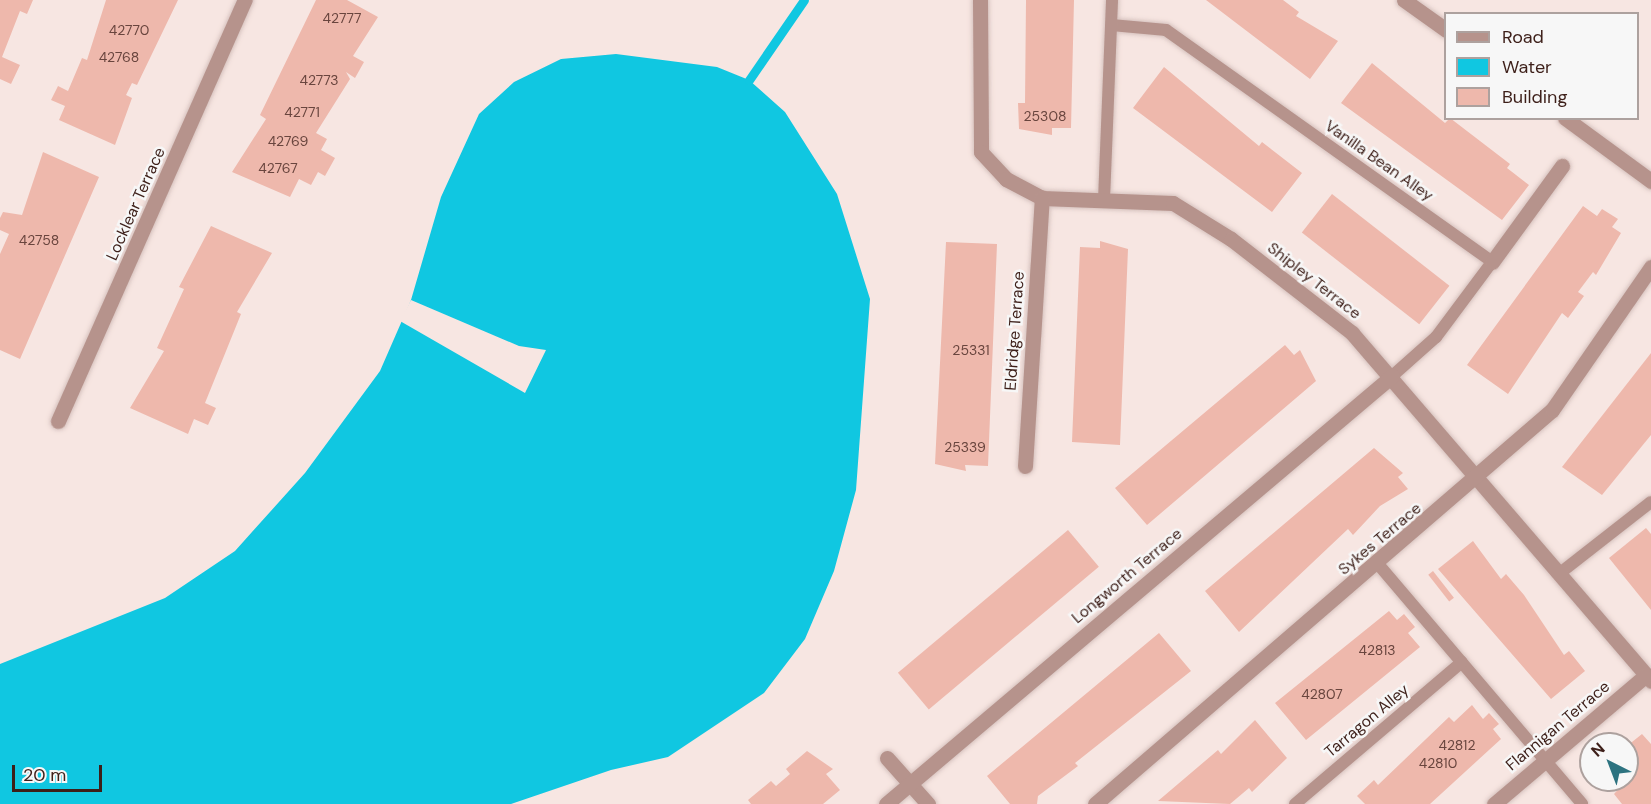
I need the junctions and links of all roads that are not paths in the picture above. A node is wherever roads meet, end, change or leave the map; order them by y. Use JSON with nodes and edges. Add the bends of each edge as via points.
{"nodes":[{"id":1,"x":245,"y":0,"type":"edge"},
{"id":2,"x":980,"y":0,"type":"edge"},
{"id":3,"x":1112,"y":0,"type":"edge"},
{"id":4,"x":1404,"y":0,"type":"edge"},
{"id":5,"x":1112,"y":25,"type":"junction"},
{"id":6,"x":1444,"y":29,"type":"edge"},
{"id":7,"x":1568,"y":120,"type":"edge"},
{"id":8,"x":1562,"y":166,"type":"dead end"},
{"id":9,"x":1651,"y":181,"type":"edge"},
{"id":10,"x":1042,"y":198,"type":"junction"},
{"id":11,"x":1104,"y":200,"type":"junction"},
{"id":12,"x":1492,"y":262,"type":"junction"},
{"id":13,"x":1651,"y":267,"type":"edge"},
{"id":14,"x":1392,"y":376,"type":"junction"},
{"id":15,"x":58,"y":421,"type":"dead end"},
{"id":16,"x":1024,"y":466,"type":"dead end"},
{"id":17,"x":1479,"y":478,"type":"junction"},
{"id":18,"x":1651,"y":502,"type":"edge"},
{"id":19,"x":1378,"y":564,"type":"junction"},
{"id":20,"x":1560,"y":573,"type":"junction"},
{"id":21,"x":1461,"y":662,"type":"junction"},
{"id":22,"x":1649,"y":678,"type":"edge"},
{"id":23,"x":887,"y":758,"type":"dead end"},
{"id":24,"x":1545,"y":761,"type":"junction"},
{"id":25,"x":910,"y":784,"type":"junction"},
{"id":26,"x":1100,"y":802,"type":"edge"},
{"id":27,"x":886,"y":804,"type":"edge"},
{"id":28,"x":928,"y":804,"type":"edge"},
{"id":29,"x":1295,"y":804,"type":"edge"},
{"id":30,"x":1494,"y":804,"type":"edge"},
{"id":31,"x":1582,"y":804,"type":"edge"}],
"edges":[{"from":1,"to":15,"type":"street","name":"Locklear Terrace"},
{"from":2,"to":10,"type":"street","name":"Shipley Terrace","via":[[981,152],[1006,179]]},
{"from":3,"to":5,"type":"lane"},
{"from":4,"to":6,"type":"street"},
{"from":5,"to":11,"type":"lane"},
{"from":5,"to":12,"type":"lane","name":"Vanilla Bean Alley","via":[[1166,30]]},
{"from":7,"to":9,"type":"street"},
{"from":8,"to":12,"type":"street"},
{"from":10,"to":11,"type":"street","name":"Shipley Terrace"},
{"from":10,"to":16,"type":"street","name":"Eldridge Terrace"},
{"from":11,"to":14,"type":"street","name":"Shipley Terrace","via":[[1173,203],[1231,240],[1352,333]]},
{"from":12,"to":14,"type":"lane","via":[[1436,337]]},
{"from":13,"to":17,"type":"street","name":"Sykes Terrace","via":[[1552,410]]},
{"from":14,"to":17,"type":"street","name":"Shipley Terrace"},
{"from":14,"to":25,"type":"street","name":"Longworth Terrace"},
{"from":17,"to":19,"type":"street","name":"Sykes Terrace"},
{"from":17,"to":20,"type":"street","name":"Shipley Terrace"},
{"from":18,"to":20,"type":"lane"},
{"from":19,"to":21,"type":"lane"},
{"from":19,"to":26,"type":"street","name":"Sykes Terrace"},
{"from":20,"to":22,"type":"street","name":"Shipley Terrace"},
{"from":21,"to":24,"type":"lane"},
{"from":21,"to":29,"type":"lane","name":"Tarragon Alley"},
{"from":22,"to":24,"type":"street","name":"Flannigan Terrace"},
{"from":23,"to":25,"type":"street"},
{"from":24,"to":30,"type":"street","name":"Flannigan Terrace"},
{"from":24,"to":31,"type":"lane"},
{"from":25,"to":27,"type":"street","name":"Longworth Terrace"},
{"from":25,"to":28,"type":"street"}]}
